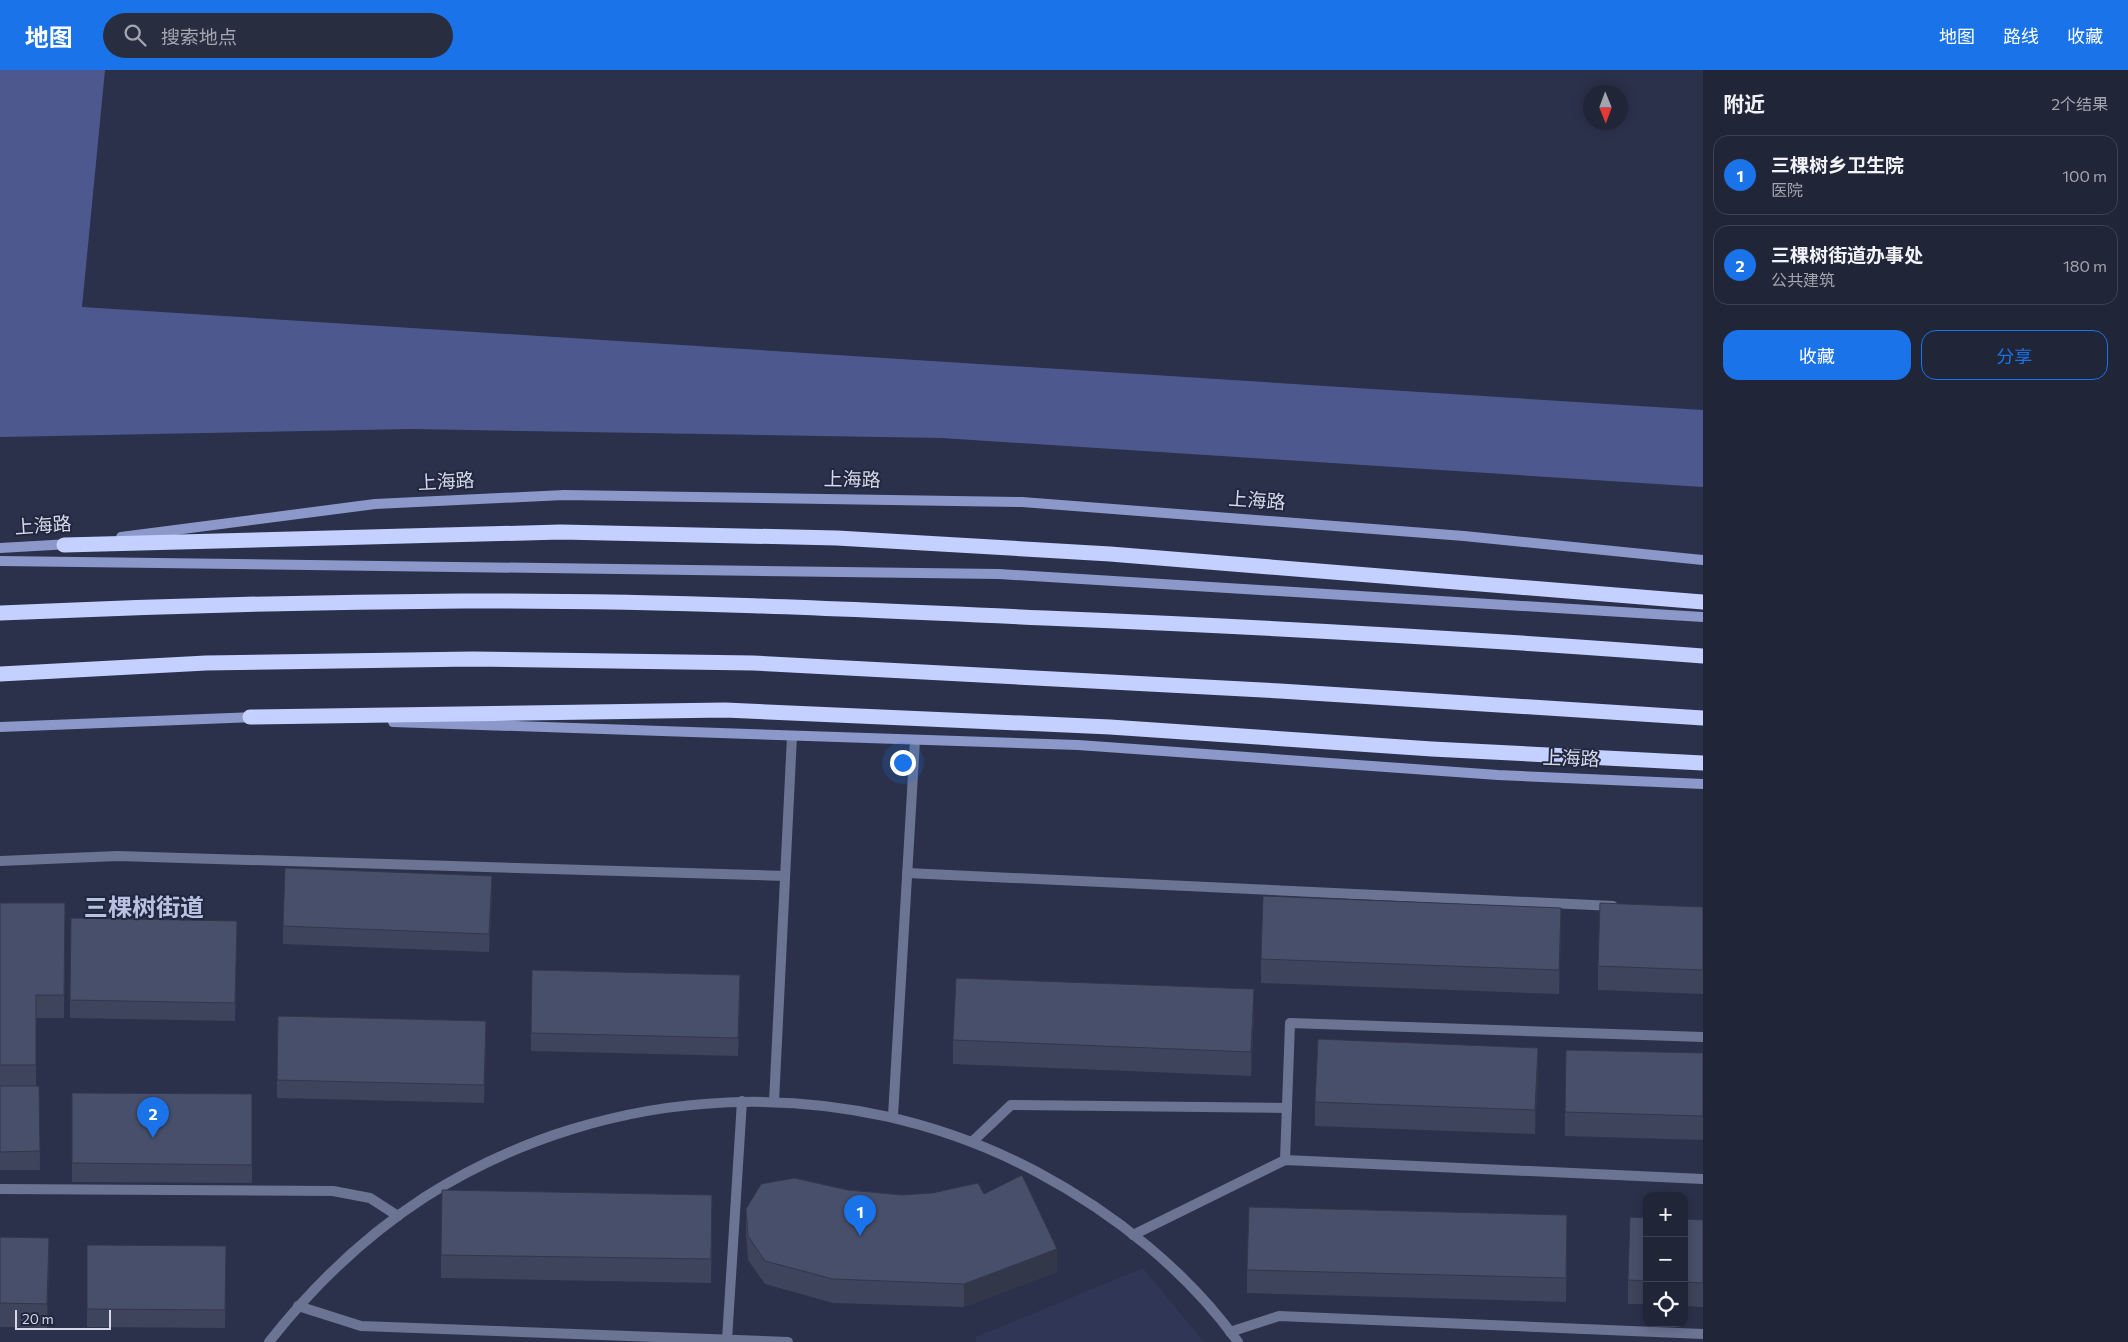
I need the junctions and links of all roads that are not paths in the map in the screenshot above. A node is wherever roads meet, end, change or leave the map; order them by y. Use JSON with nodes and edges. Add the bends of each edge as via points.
{"nodes":[{"id":1,"x":64,"y":545,"type":"junction"},
{"id":2,"x":0,"y":548,"type":"edge"},
{"id":3,"x":1703,"y":560,"type":"edge"},
{"id":4,"x":0,"y":561,"type":"edge"},
{"id":5,"x":1703,"y":602,"type":"edge"},
{"id":6,"x":0,"y":613,"type":"edge"},
{"id":7,"x":1703,"y":617,"type":"edge"},
{"id":8,"x":1703,"y":656,"type":"edge"},
{"id":9,"x":0,"y":674,"type":"edge"},
{"id":10,"x":250,"y":717,"type":"junction"},
{"id":11,"x":1703,"y":718,"type":"edge"},
{"id":12,"x":0,"y":727,"type":"edge"},
{"id":13,"x":792,"y":736,"type":"junction"},
{"id":14,"x":915,"y":740,"type":"junction"},
{"id":15,"x":1703,"y":763,"type":"edge"},
{"id":16,"x":1703,"y":784,"type":"edge"},
{"id":17,"x":0,"y":860,"type":"edge"},
{"id":18,"x":908,"y":873,"type":"junction"},
{"id":19,"x":785,"y":876,"type":"junction"},
{"id":20,"x":1624,"y":906,"type":"edge"},
{"id":21,"x":1703,"y":1037,"type":"edge"},
{"id":22,"x":742,"y":1101,"type":"junction"},
{"id":23,"x":774,"y":1102,"type":"junction"},
{"id":24,"x":1287,"y":1108,"type":"junction"},
{"id":25,"x":893,"y":1116,"type":"junction"},
{"id":26,"x":972,"y":1142,"type":"junction"},
{"id":27,"x":1285,"y":1160,"type":"junction"},
{"id":28,"x":1703,"y":1180,"type":"edge"},
{"id":29,"x":0,"y":1189,"type":"edge"},
{"id":30,"x":398,"y":1216,"type":"junction"},
{"id":31,"x":1133,"y":1235,"type":"junction"},
{"id":32,"x":298,"y":1306,"type":"junction"},
{"id":33,"x":1230,"y":1332,"type":"junction"},
{"id":34,"x":1703,"y":1334,"type":"edge"},
{"id":35,"x":681,"y":1340,"type":"edge"},
{"id":36,"x":728,"y":1340,"type":"junction"},
{"id":37,"x":269,"y":1342,"type":"edge"},
{"id":38,"x":788,"y":1342,"type":"edge"},
{"id":39,"x":1238,"y":1342,"type":"edge"}],
"edges":[{"from":1,"to":2,"type":"main road","name":"上海路"},
{"from":1,"to":3,"type":"main road","name":"上海路","via":[[375,504],[564,495],[1022,502],[1454,536]]},
{"from":1,"to":5,"type":"highway","via":[[561,532],[837,538],[1110,554]]},
{"from":4,"to":7,"type":"main road","name":"上海路","via":[[999,574]]},
{"from":6,"to":8,"type":"highway","via":[[187,605],[465,601],[758,606],[1264,627]]},
{"from":9,"to":11,"type":"highway","via":[[206,664],[454,659],[753,664]]},
{"from":10,"to":12,"type":"main road","name":"上海路"},
{"from":10,"to":13,"type":"main road","name":"上海路"},
{"from":10,"to":15,"type":"highway","via":[[725,710],[1110,727]]},
{"from":13,"to":14,"type":"main road","name":"上海路"},
{"from":13,"to":19,"type":"lane"},
{"from":14,"to":16,"type":"main road","name":"上海路","via":[[1078,745],[1498,775]]},
{"from":14,"to":18,"type":"lane"},
{"from":17,"to":19,"type":"lane","via":[[117,856]]},
{"from":18,"to":20,"type":"lane"},
{"from":18,"to":25,"type":"lane"},
{"from":19,"to":23,"type":"lane"},
{"from":21,"to":24,"type":"lane","via":[[1290,1023]]},
{"from":22,"to":23,"type":"lane"},
{"from":22,"to":30,"type":"lane","via":[[686,1105],[577,1127],[473,1169]]},
{"from":22,"to":36,"type":"lane"},
{"from":23,"to":25,"type":"lane"},
{"from":24,"to":26,"type":"lane","via":[[1011,1105]]},
{"from":24,"to":27,"type":"lane"},
{"from":25,"to":26,"type":"lane"},
{"from":26,"to":31,"type":"lane","via":[[1063,1186]]},
{"from":27,"to":28,"type":"lane"},
{"from":27,"to":31,"type":"lane"},
{"from":29,"to":30,"type":"lane","via":[[333,1192],[370,1198]]},
{"from":30,"to":32,"type":"lane","via":[[337,1266]]},
{"from":31,"to":33,"type":"lane","via":[[1194,1290]]},
{"from":32,"to":35,"type":"lane","via":[[361,1326]]},
{"from":32,"to":37,"type":"lane"},
{"from":33,"to":34,"type":"lane","via":[[1279,1316]]},
{"from":33,"to":39,"type":"lane"},
{"from":35,"to":36,"type":"lane"},
{"from":36,"to":38,"type":"lane"}]}
